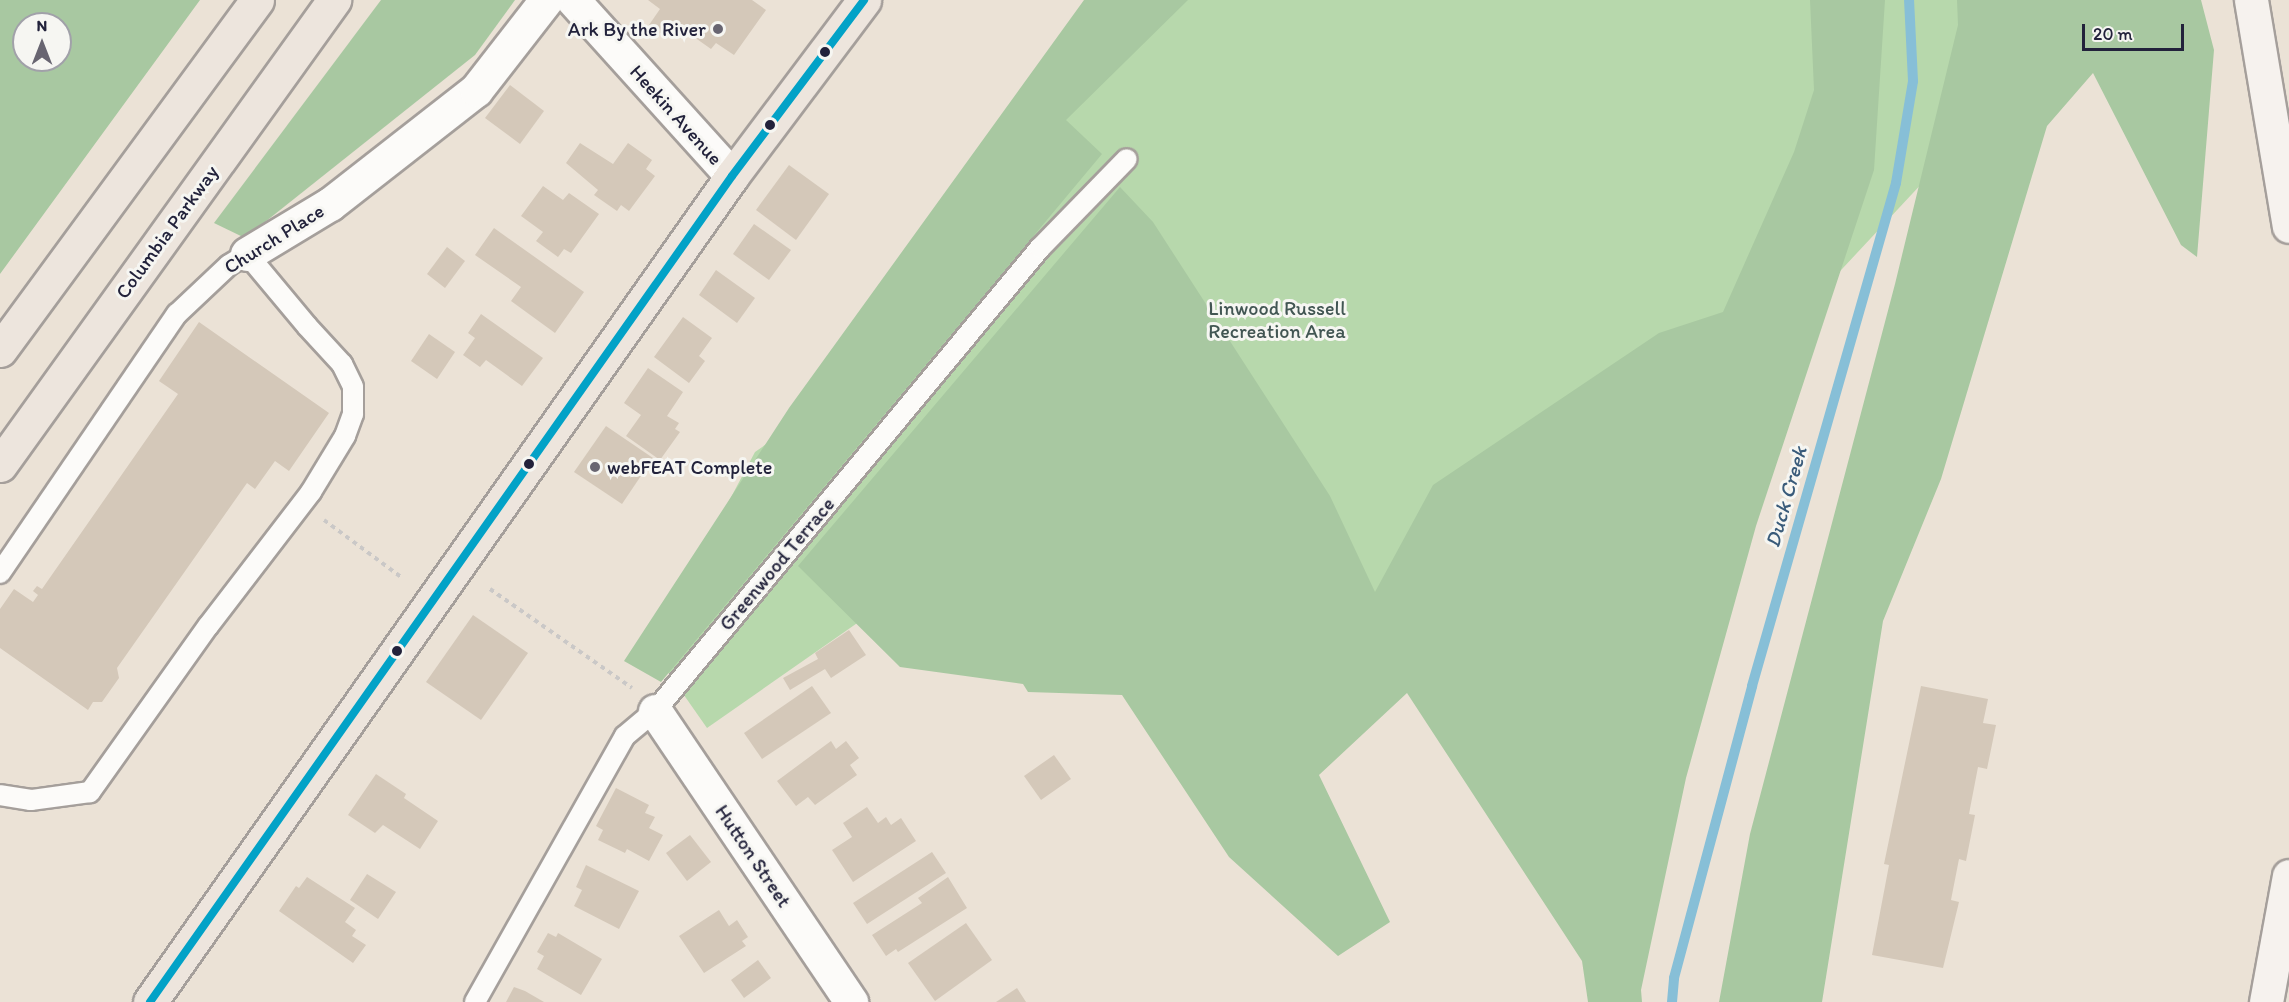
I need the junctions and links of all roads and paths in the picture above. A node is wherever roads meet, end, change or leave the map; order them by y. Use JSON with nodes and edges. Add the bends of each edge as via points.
{"nodes":[{"id":1,"x":257,"y":0,"type":"edge"},
{"id":2,"x":334,"y":0,"type":"edge"},
{"id":3,"x":546,"y":0,"type":"edge"},
{"id":4,"x":573,"y":0,"type":"edge"},
{"id":5,"x":864,"y":0,"type":"edge"},
{"id":6,"x":2251,"y":0,"type":"edge"},
{"id":7,"x":1127,"y":159,"type":"dead end"},
{"id":8,"x":732,"y":176,"type":"junction"},
{"id":9,"x":2289,"y":226,"type":"edge"},
{"id":10,"x":248,"y":254,"type":"junction"},
{"id":11,"x":0,"y":350,"type":"edge"},
{"id":12,"x":0,"y":465,"type":"edge"},
{"id":13,"x":330,"y":512,"type":"dead end"},
{"id":14,"x":0,"y":573,"type":"edge"},
{"id":15,"x":400,"y":577,"type":"dead end"},
{"id":16,"x":490,"y":589,"type":"dead end"},
{"id":17,"x":644,"y":700,"type":"junction"},
{"id":18,"x":0,"y":795,"type":"edge"},
{"id":19,"x":2289,"y":876,"type":"edge"},
{"id":20,"x":150,"y":1002,"type":"edge"},
{"id":21,"x":475,"y":1002,"type":"edge"},
{"id":22,"x":851,"y":1002,"type":"edge"},
{"id":23,"x":2266,"y":1002,"type":"edge"}],
"edges":[{"from":1,"to":11,"type":"main road"},
{"from":2,"to":12,"type":"main road","name":"Columbia Parkway"},
{"from":3,"to":10,"type":"street","name":"Church Place","via":[[476,90],[330,204]]},
{"from":4,"to":8,"type":"street","name":"Heekin Avenue"},
{"from":5,"to":8,"type":"main road"},
{"from":6,"to":9,"type":"street"},
{"from":7,"to":17,"type":"lane","name":"Greenwood Terrace","via":[[1040,248]]},
{"from":8,"to":20,"type":"main road"},
{"from":10,"to":14,"type":"lane","name":"Church Place","via":[[229,265],[177,314]]},
{"from":10,"to":18,"type":"lane","via":[[342,364],[353,387],[353,414],[345,436],[311,492],[208,626],[90,792],[31,800]]},
{"from":13,"to":15,"type":"path","via":[[324,520]]},
{"from":16,"to":17,"type":"path"},
{"from":17,"to":21,"type":"lane","name":"Greenwood Terrace"},
{"from":17,"to":22,"type":"street","name":"Hutton Street"},
{"from":19,"to":23,"type":"street"}]}
